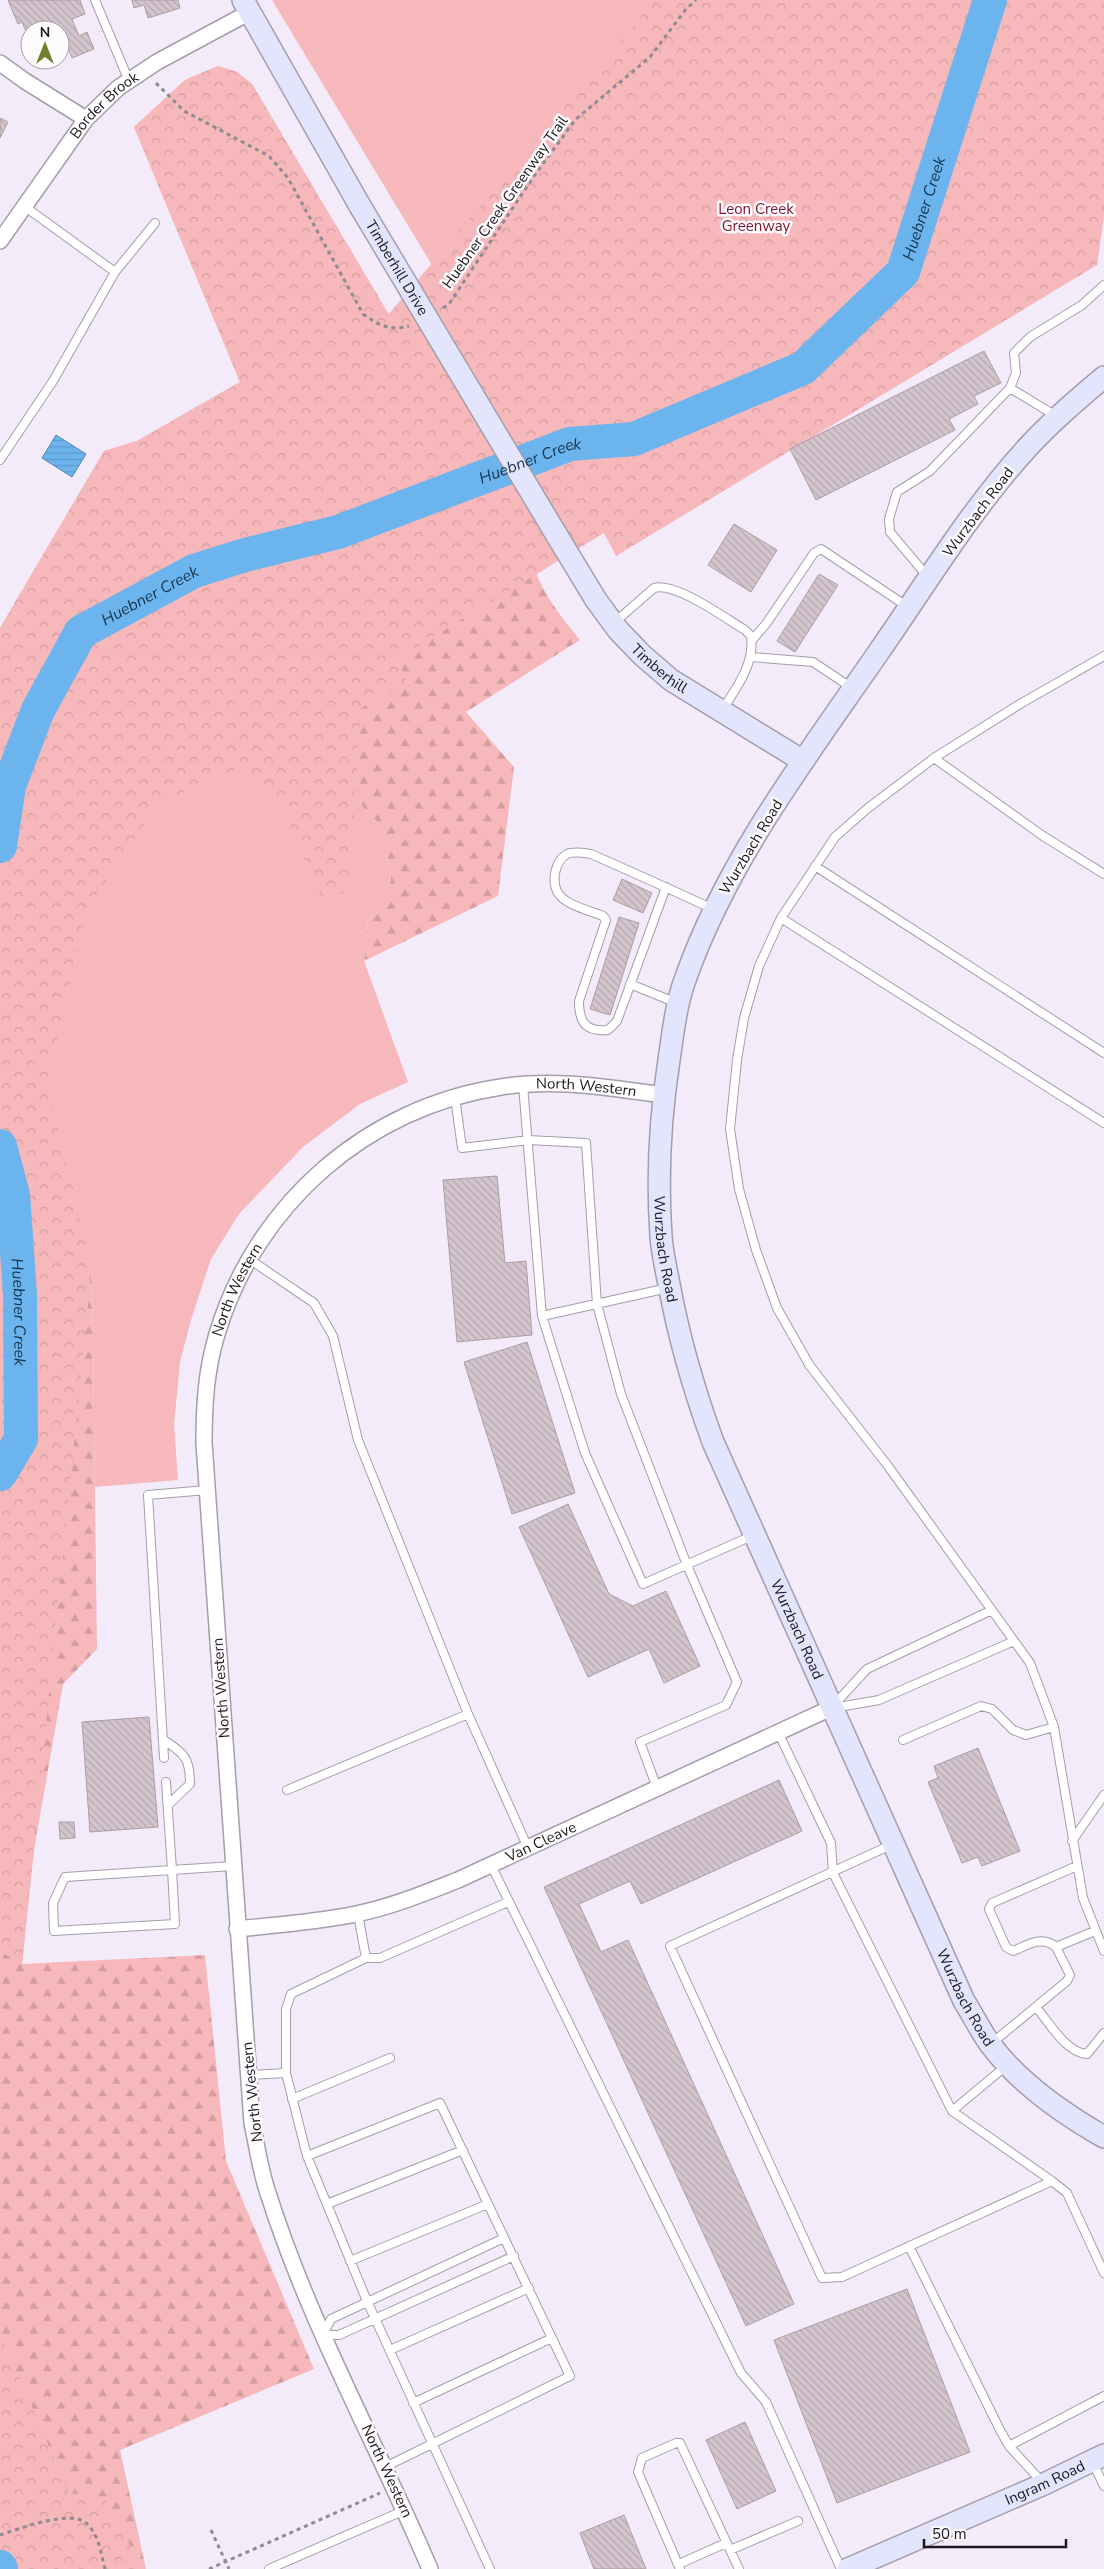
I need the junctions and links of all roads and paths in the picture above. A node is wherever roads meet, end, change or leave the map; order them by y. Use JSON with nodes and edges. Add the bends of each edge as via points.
{"nodes":[{"id":1,"x":94,"y":0,"type":"edge"},
{"id":2,"x":696,"y":0,"type":"edge"},
{"id":3,"x":247,"y":6,"type":"edge"},
{"id":4,"x":0,"y":63,"type":"edge"},
{"id":5,"x":146,"y":70,"type":"junction"},
{"id":6,"x":129,"y":81,"type":"junction"},
{"id":7,"x":86,"y":119,"type":"junction"},
{"id":8,"x":24,"y":206,"type":"junction"},
{"id":9,"x":155,"y":223,"type":"dead end"},
{"id":10,"x":0,"y":241,"type":"edge"},
{"id":11,"x":115,"y":272,"type":"junction"},
{"id":12,"x":1104,"y":285,"type":"edge"},
{"id":13,"x":438,"y":312,"type":"dead end"},
{"id":14,"x":412,"y":325,"type":"dead end"},
{"id":15,"x":1104,"y":377,"type":"edge"},
{"id":16,"x":1010,"y":388,"type":"junction"},
{"id":17,"x":1057,"y":417,"type":"junction"},
{"id":18,"x":0,"y":460,"type":"edge"},
{"id":19,"x":556,"y":534,"type":"joint"},
{"id":20,"x":922,"y":570,"type":"dead end"},
{"id":21,"x":909,"y":608,"type":"junction"},
{"id":22,"x":613,"y":624,"type":"junction"},
{"id":23,"x":752,"y":640,"type":"junction"},
{"id":24,"x":1104,"y":656,"type":"edge"},
{"id":25,"x":751,"y":657,"type":"junction"},
{"id":26,"x":854,"y":689,"type":"junction"},
{"id":27,"x":722,"y":711,"type":"junction"},
{"id":28,"x":934,"y":758,"type":"junction"},
{"id":29,"x":804,"y":761,"type":"junction"},
{"id":30,"x":814,"y":866,"type":"junction"},
{"id":31,"x":1104,"y":874,"type":"edge"},
{"id":32,"x":666,"y":887,"type":"junction"},
{"id":33,"x":715,"y":910,"type":"junction"},
{"id":34,"x":781,"y":918,"type":"junction"},
{"id":35,"x":630,"y":984,"type":"junction"},
{"id":36,"x":679,"y":1004,"type":"junction"},
{"id":37,"x":1104,"y":1053,"type":"edge"},
{"id":38,"x":523,"y":1085,"type":"junction"},
{"id":39,"x":663,"y":1095,"type":"junction"},
{"id":40,"x":455,"y":1097,"type":"junction"},
{"id":41,"x":1104,"y":1123,"type":"edge"},
{"id":42,"x":528,"y":1140,"type":"junction"},
{"id":43,"x":249,"y":1259,"type":"junction"},
{"id":44,"x":670,"y":1287,"type":"junction"},
{"id":45,"x":597,"y":1304,"type":"junction"},
{"id":46,"x":542,"y":1316,"type":"junction"},
{"id":47,"x":207,"y":1490,"type":"junction"},
{"id":48,"x":754,"y":1535,"type":"junction"},
{"id":49,"x":687,"y":1565,"type":"junction"},
{"id":50,"x":992,"y":1610,"type":"junction"},
{"id":51,"x":1014,"y":1641,"type":"junction"},
{"id":52,"x":831,"y":1708,"type":"junction"},
{"id":53,"x":468,"y":1714,"type":"junction"},
{"id":54,"x":1054,"y":1727,"type":"junction"},
{"id":55,"x":778,"y":1732,"type":"junction"},
{"id":56,"x":164,"y":1740,"type":"junction"},
{"id":57,"x":903,"y":1740,"type":"dead end"},
{"id":58,"x":164,"y":1758,"type":"dead end"},
{"id":59,"x":166,"y":1782,"type":"dead end"},
{"id":60,"x":657,"y":1788,"type":"junction"},
{"id":61,"x":287,"y":1790,"type":"dead end"},
{"id":62,"x":1104,"y":1794,"type":"edge"},
{"id":63,"x":168,"y":1805,"type":"junction"},
{"id":64,"x":1072,"y":1841,"type":"junction"},
{"id":65,"x":893,"y":1844,"type":"junction"},
{"id":66,"x":528,"y":1848,"type":"junction"},
{"id":67,"x":491,"y":1865,"type":"junction"},
{"id":68,"x":233,"y":1866,"type":"junction"},
{"id":69,"x":1077,"y":1866,"type":"junction"},
{"id":70,"x":172,"y":1870,"type":"junction"},
{"id":71,"x":833,"y":1873,"type":"junction"},
{"id":72,"x":508,"y":1902,"type":"junction"},
{"id":73,"x":358,"y":1914,"type":"junction"},
{"id":74,"x":237,"y":1929,"type":"junction"},
{"id":75,"x":1095,"y":1931,"type":"junction"},
{"id":76,"x":1056,"y":1947,"type":"junction"},
{"id":77,"x":1104,"y":1951,"type":"edge"},
{"id":78,"x":366,"y":1958,"type":"junction"},
{"id":79,"x":1036,"y":2006,"type":"junction"},
{"id":80,"x":1104,"y":2033,"type":"edge"},
{"id":81,"x":990,"y":2044,"type":"junction"},
{"id":82,"x":390,"y":2058,"type":"dead end"},
{"id":83,"x":1009,"y":2064,"type":"junction"},
{"id":84,"x":286,"y":2073,"type":"junction"},
{"id":85,"x":248,"y":2075,"type":"junction"},
{"id":86,"x":292,"y":2099,"type":"junction"},
{"id":87,"x":952,"y":2111,"type":"junction"},
{"id":88,"x":1104,"y":2137,"type":"edge"},
{"id":89,"x":463,"y":2150,"type":"junction"},
{"id":90,"x":307,"y":2156,"type":"junction"},
{"id":91,"x":1052,"y":2182,"type":"junction"},
{"id":92,"x":327,"y":2204,"type":"junction"},
{"id":93,"x":488,"y":2204,"type":"junction"},
{"id":94,"x":504,"y":2238,"type":"junction"},
{"id":95,"x":909,"y":2246,"type":"junction"},
{"id":96,"x":514,"y":2256,"type":"junction"},
{"id":97,"x":350,"y":2261,"type":"junction"},
{"id":98,"x":1104,"y":2272,"type":"edge"},
{"id":99,"x":529,"y":2288,"type":"junction"},
{"id":100,"x":367,"y":2301,"type":"junction"},
{"id":101,"x":376,"y":2319,"type":"junction"},
{"id":102,"x":323,"y":2335,"type":"junction"},
{"id":103,"x":552,"y":2338,"type":"junction"},
{"id":104,"x":390,"y":2350,"type":"junction"},
{"id":105,"x":1104,"y":2396,"type":"edge"},
{"id":106,"x":414,"y":2403,"type":"junction"},
{"id":107,"x":431,"y":2443,"type":"junction"},
{"id":108,"x":1009,"y":2446,"type":"junction"},
{"id":109,"x":1098,"y":2458,"type":"edge"},
{"id":110,"x":385,"y":2467,"type":"junction"},
{"id":111,"x":1044,"y":2484,"type":"junction"},
{"id":112,"x":394,"y":2486,"type":"junction"},
{"id":113,"x":1104,"y":2486,"type":"edge"},
{"id":114,"x":405,"y":2510,"type":"junction"},
{"id":115,"x":798,"y":2521,"type":"dead end"},
{"id":116,"x":211,"y":2530,"type":"dead end"},
{"id":117,"x":0,"y":2535,"type":"edge"},
{"id":118,"x":728,"y":2546,"type":"junction"},
{"id":119,"x":225,"y":2562,"type":"junction"},
{"id":120,"x":679,"y":2567,"type":"edge"},
{"id":121,"x":105,"y":2569,"type":"edge"},
{"id":122,"x":209,"y":2569,"type":"edge"},
{"id":123,"x":228,"y":2569,"type":"edge"},
{"id":124,"x":269,"y":2569,"type":"edge"},
{"id":125,"x":430,"y":2569,"type":"edge"},
{"id":126,"x":490,"y":2569,"type":"edge"},
{"id":127,"x":739,"y":2569,"type":"edge"},
{"id":128,"x":841,"y":2569,"type":"edge"},
{"id":129,"x":848,"y":2569,"type":"edge"}],
"edges":[{"from":1,"to":6,"type":"lane"},
{"from":2,"to":13,"type":"path","name":"Huebner Creek Greenway Trail","via":[[650,57],[576,119],[449,304]]},
{"from":3,"to":5,"type":"street","name":"Border Brook"},
{"from":3,"to":19,"type":"main road","name":"Timberhill Drive","bridge":true,"via":[[360,206]]},
{"from":4,"to":7,"type":"street"},
{"from":5,"to":6,"type":"street","name":"Border Brook"},
{"from":5,"to":14,"type":"path","via":[[184,111],[269,156],[288,178],[363,314],[378,325],[396,329]]},
{"from":6,"to":7,"type":"street","name":"Border Brook"},
{"from":7,"to":8,"type":"street","name":"Border Brook"},
{"from":8,"to":10,"type":"street","name":"Border Brook"},
{"from":8,"to":11,"type":"lane"},
{"from":9,"to":11,"type":"lane"},
{"from":11,"to":18,"type":"lane","via":[[53,381]]},
{"from":12,"to":16,"type":"lane","via":[[1082,305],[1030,337],[1014,354],[1016,373]]},
{"from":15,"to":17,"type":"main road","name":"Wurzbach Road"},
{"from":16,"to":17,"type":"lane"},
{"from":16,"to":20,"type":"lane","via":[[930,471],[897,492],[889,519],[890,532]]},
{"from":17,"to":21,"type":"main road","name":"Wurzbach Road","via":[[1026,449],[980,506]]},
{"from":19,"to":22,"type":"main road","name":"Timberhill"},
{"from":21,"to":23,"type":"lane","via":[[821,549],[814,553]]},
{"from":21,"to":26,"type":"main road","name":"Wurzbach Road"},
{"from":22,"to":23,"type":"lane","via":[[654,588],[662,586],[685,594],[745,630]]},
{"from":22,"to":27,"type":"main road","name":"Timberhill","via":[[642,656],[671,680]]},
{"from":23,"to":25,"type":"lane"},
{"from":24,"to":28,"type":"lane"},
{"from":25,"to":26,"type":"lane","via":[[813,662]]},
{"from":25,"to":27,"type":"lane"},
{"from":26,"to":29,"type":"main road","name":"Wurzbach Road"},
{"from":27,"to":29,"type":"main road","name":"Timberhill"},
{"from":28,"to":30,"type":"lane","via":[[835,837]]},
{"from":28,"to":31,"type":"lane","via":[[1043,836]]},
{"from":29,"to":33,"type":"main road","name":"Wurzbach Road","via":[[741,860]]},
{"from":30,"to":34,"type":"lane"},
{"from":30,"to":37,"type":"lane"},
{"from":32,"to":33,"type":"lane"},
{"from":32,"to":35,"type":"lane"},
{"from":32,"to":35,"type":"lane","via":[[591,854],[567,854],[557,864],[554,878],[558,894],[606,920],[579,1002],[579,1014],[586,1026],[595,1031],[608,1030],[617,1021]]},
{"from":33,"to":36,"type":"main road","name":"Wurzbach Road","via":[[685,979]]},
{"from":34,"to":41,"type":"lane"},
{"from":34,"to":50,"type":"lane","via":[[759,966],[744,1018],[733,1080],[730,1129],[739,1189],[756,1250],[777,1308],[810,1366],[888,1466]]},
{"from":35,"to":36,"type":"lane"},
{"from":36,"to":39,"type":"main road","name":"Wurzbach Road"},
{"from":38,"to":39,"type":"street","name":"North Western","via":[[575,1084]]},
{"from":38,"to":40,"type":"street","name":"North Western","via":[[502,1086]]},
{"from":38,"to":42,"type":"lane"},
{"from":39,"to":44,"type":"main road","name":"Wurzbach Road","via":[[661,1238]]},
{"from":40,"to":42,"type":"lane","via":[[462,1148]]},
{"from":40,"to":43,"type":"street","name":"North Western","via":[[398,1118],[336,1157],[284,1208]]},
{"from":42,"to":45,"type":"lane","via":[[586,1144]]},
{"from":42,"to":46,"type":"lane"},
{"from":43,"to":47,"type":"street","name":"North Western","via":[[229,1301],[209,1370],[204,1407]]},
{"from":43,"to":53,"type":"lane","via":[[314,1303],[333,1336],[358,1440]]},
{"from":44,"to":45,"type":"lane"},
{"from":44,"to":48,"type":"main road","name":"Wurzbach Road","via":[[690,1380]]},
{"from":45,"to":46,"type":"lane"},
{"from":45,"to":49,"type":"lane","via":[[621,1394]]},
{"from":46,"to":49,"type":"lane","via":[[584,1453],[643,1584]]},
{"from":47,"to":56,"type":"lane","via":[[148,1495]]},
{"from":47,"to":68,"type":"street","name":"North Western"},
{"from":48,"to":49,"type":"lane"},
{"from":48,"to":52,"type":"main road","name":"Wurzbach Road"},
{"from":49,"to":60,"type":"lane","via":[[737,1682],[726,1705],[640,1742]]},
{"from":50,"to":51,"type":"lane"},
{"from":50,"to":52,"type":"lane","via":[[866,1669]]},
{"from":51,"to":52,"type":"lane","via":[[879,1700]]},
{"from":51,"to":54,"type":"lane","via":[[1030,1663]]},
{"from":52,"to":55,"type":"street","name":"Van Cleave"},
{"from":52,"to":65,"type":"main road","name":"Wurzbach Road"},
{"from":53,"to":61,"type":"lane"},
{"from":53,"to":66,"type":"lane"},
{"from":54,"to":57,"type":"lane","via":[[1026,1735],[1013,1730],[992,1709],[981,1706]]},
{"from":54,"to":64,"type":"lane"},
{"from":55,"to":60,"type":"street","name":"Van Cleave"},
{"from":55,"to":71,"type":"lane","via":[[831,1843]]},
{"from":56,"to":58,"type":"lane"},
{"from":56,"to":63,"type":"lane","via":[[186,1756],[190,1769],[190,1784]]},
{"from":59,"to":63,"type":"lane"},
{"from":60,"to":66,"type":"street","name":"Van Cleave"},
{"from":62,"to":64,"type":"lane"},
{"from":63,"to":70,"type":"lane"},
{"from":64,"to":69,"type":"lane"},
{"from":65,"to":71,"type":"lane"},
{"from":65,"to":81,"type":"main road","name":"Wurzbach Road","via":[[964,2000]]},
{"from":66,"to":67,"type":"street","name":"Van Cleave"},
{"from":67,"to":72,"type":"lane"},
{"from":67,"to":73,"type":"street","name":"Van Cleave","via":[[409,1900]]},
{"from":68,"to":70,"type":"lane"},
{"from":68,"to":74,"type":"street","name":"North Western"},
{"from":69,"to":75,"type":"lane","via":[[1083,1898]]},
{"from":69,"to":76,"type":"lane","via":[[992,1903],[989,1910],[1006,1947],[1013,1951],[1042,1940],[1048,1940]]},
{"from":70,"to":70,"type":"lane","via":[[64,1877],[53,1904],[54,1931],[175,1924]]},
{"from":71,"to":87,"type":"lane"},
{"from":71,"to":95,"type":"lane","via":[[670,1946],[822,2278],[842,2277]]},
{"from":72,"to":78,"type":"lane","via":[[380,1958]]},
{"from":72,"to":128,"type":"lane","via":[[742,2373],[766,2402]]},
{"from":73,"to":74,"type":"street","name":"Van Cleave"},
{"from":73,"to":78,"type":"lane"},
{"from":74,"to":85,"type":"street","name":"North Western"},
{"from":75,"to":76,"type":"lane"},
{"from":75,"to":77,"type":"lane"},
{"from":76,"to":79,"type":"lane","via":[[1070,1975]]},
{"from":78,"to":84,"type":"lane","via":[[292,1994],[286,2009]]},
{"from":79,"to":80,"type":"lane","via":[[1070,2047],[1079,2053],[1087,2054]]},
{"from":79,"to":81,"type":"lane"},
{"from":81,"to":83,"type":"main road","name":"Wurzbach Road"},
{"from":82,"to":86,"type":"lane"},
{"from":83,"to":87,"type":"lane"},
{"from":83,"to":88,"type":"main road","name":"Wurzbach Road","via":[[1047,2099]]},
{"from":84,"to":85,"type":"lane"},
{"from":84,"to":86,"type":"lane"},
{"from":85,"to":102,"type":"street","name":"North Western","via":[[252,2123],[267,2192]]},
{"from":86,"to":90,"type":"lane"},
{"from":87,"to":91,"type":"lane"},
{"from":89,"to":90,"type":"lane","via":[[440,2103]]},
{"from":89,"to":92,"type":"lane"},
{"from":89,"to":93,"type":"lane"},
{"from":90,"to":92,"type":"lane"},
{"from":91,"to":95,"type":"lane"},
{"from":91,"to":98,"type":"lane","via":[[1068,2194]]},
{"from":92,"to":97,"type":"lane"},
{"from":93,"to":94,"type":"lane"},
{"from":93,"to":97,"type":"lane"},
{"from":94,"to":96,"type":"lane"},
{"from":94,"to":100,"type":"lane"},
{"from":95,"to":108,"type":"lane"},
{"from":96,"to":99,"type":"lane"},
{"from":96,"to":101,"type":"lane"},
{"from":97,"to":100,"type":"lane"},
{"from":99,"to":103,"type":"lane"},
{"from":99,"to":104,"type":"lane"},
{"from":100,"to":101,"type":"lane"},
{"from":100,"to":102,"type":"lane","via":[[331,2319]]},
{"from":101,"to":102,"type":"lane","via":[[339,2335]]},
{"from":101,"to":104,"type":"lane"},
{"from":102,"to":110,"type":"street","name":"North Western"},
{"from":103,"to":106,"type":"lane"},
{"from":103,"to":107,"type":"lane","via":[[570,2376]]},
{"from":104,"to":106,"type":"lane"},
{"from":105,"to":108,"type":"lane"},
{"from":106,"to":107,"type":"lane"},
{"from":107,"to":110,"type":"lane"},
{"from":107,"to":126,"type":"lane"},
{"from":108,"to":111,"type":"lane"},
{"from":109,"to":111,"type":"main road","name":"Ingram Road"},
{"from":109,"to":113,"type":"lane"},
{"from":110,"to":112,"type":"street","name":"North Western"},
{"from":111,"to":129,"type":"main road","name":"Ingram Road"},
{"from":112,"to":114,"type":"street","name":"North Western"},
{"from":112,"to":119,"type":"path"},
{"from":114,"to":124,"type":"lane"},
{"from":114,"to":125,"type":"street","name":"North Western"},
{"from":115,"to":118,"type":"lane"},
{"from":116,"to":119,"type":"path"},
{"from":117,"to":121,"type":"path","via":[[62,2518],[74,2518],[86,2523],[96,2537]]},
{"from":118,"to":120,"type":"lane"},
{"from":118,"to":120,"type":"lane","via":[[680,2443],[676,2443],[642,2458],[638,2472]]},
{"from":118,"to":127,"type":"lane"},
{"from":119,"to":122,"type":"path"},
{"from":119,"to":123,"type":"path"}]}
